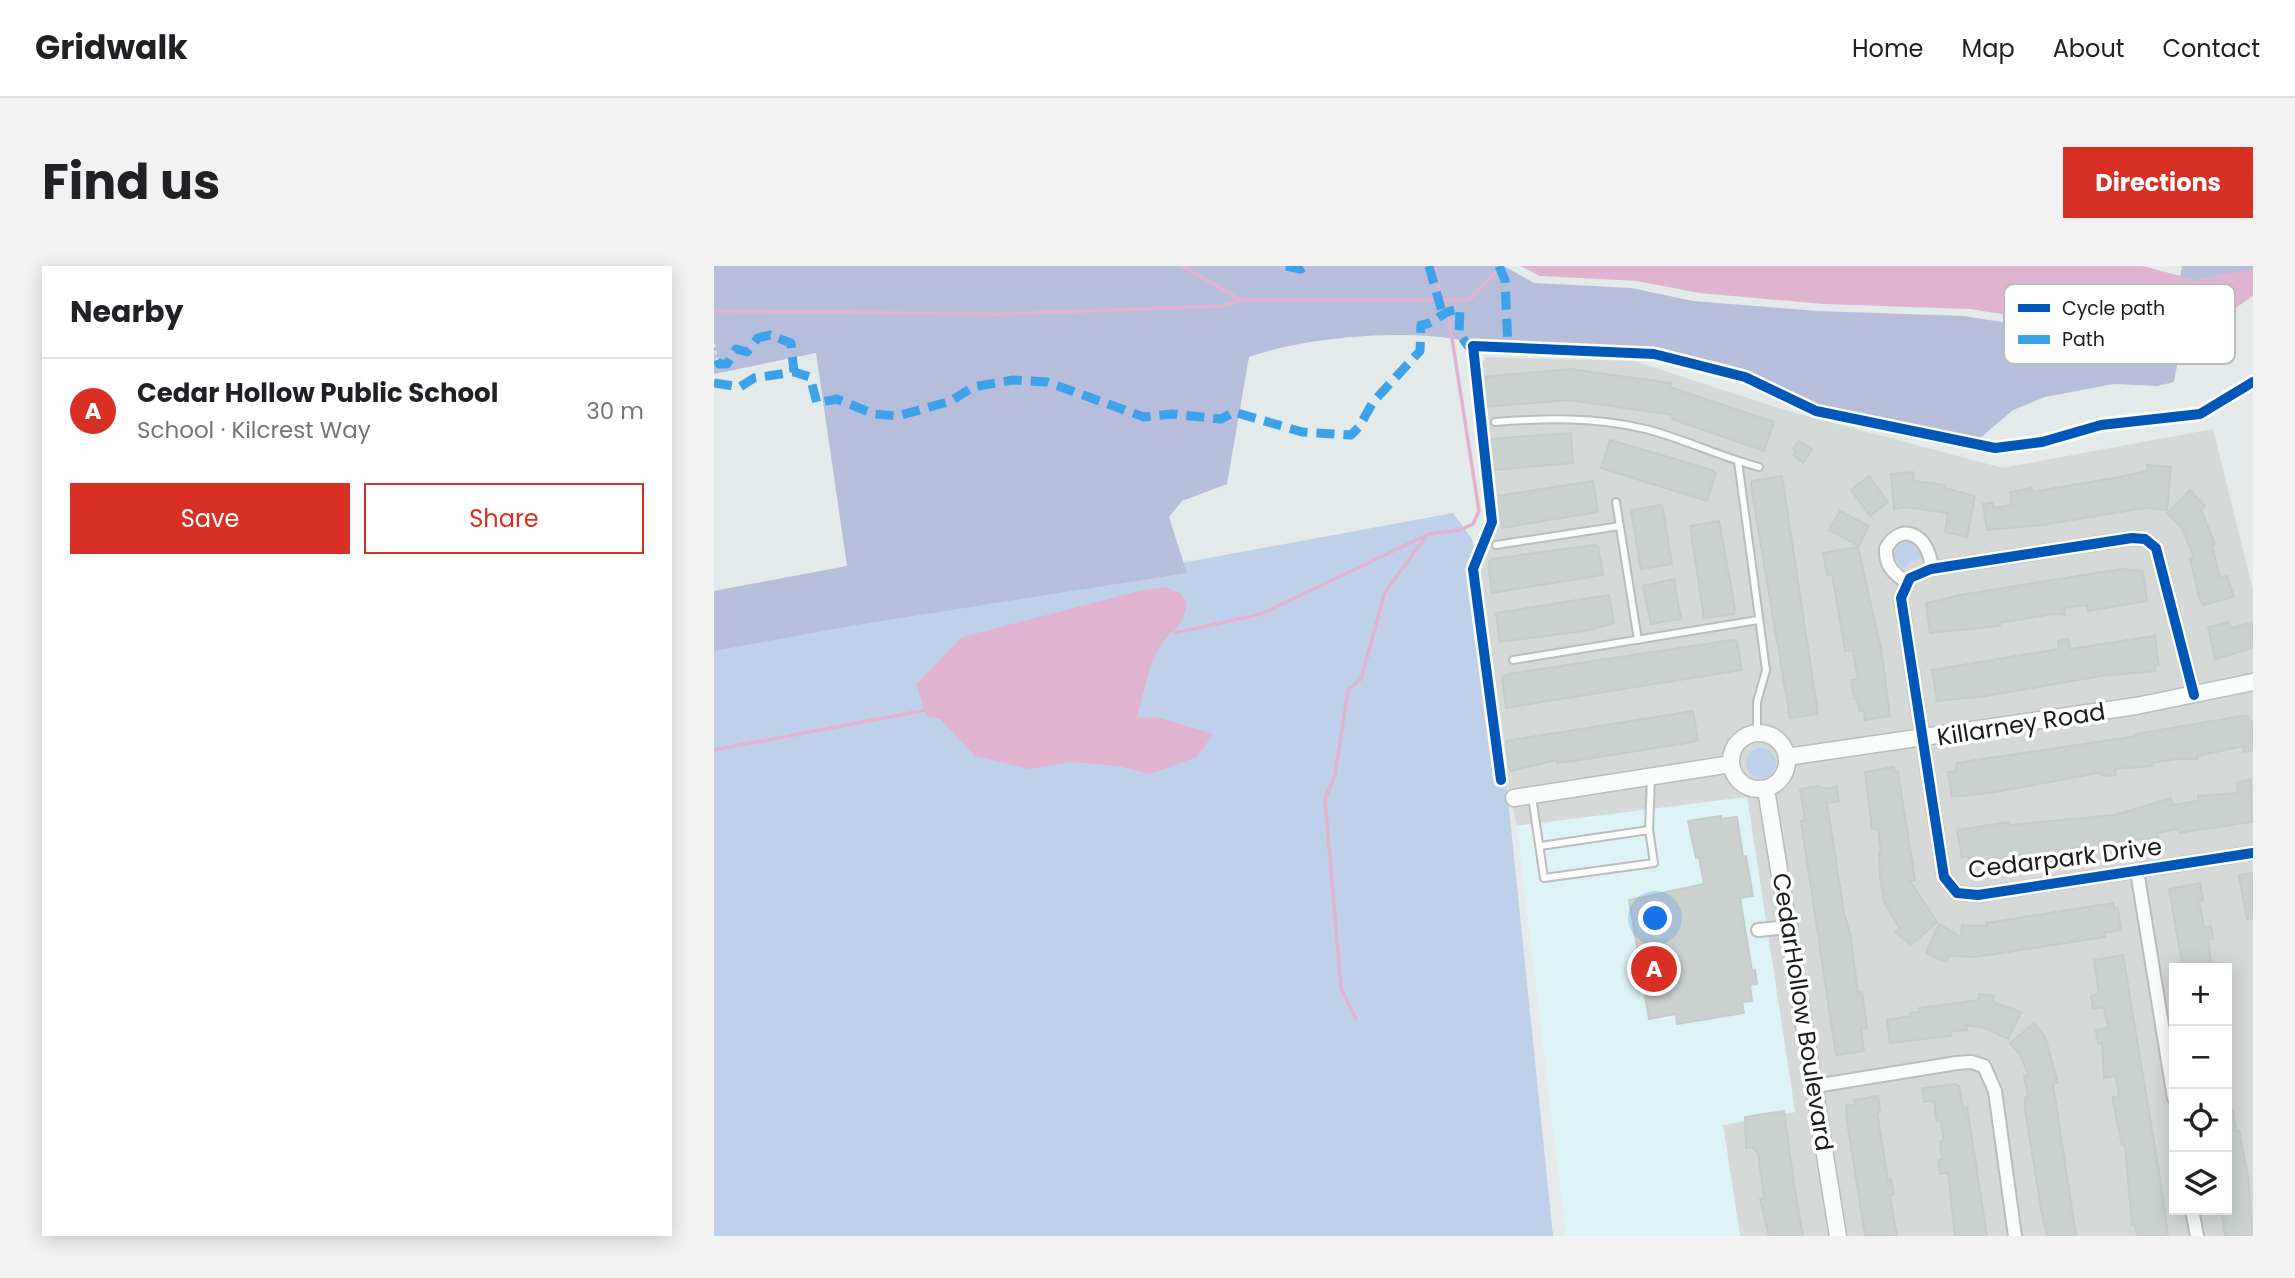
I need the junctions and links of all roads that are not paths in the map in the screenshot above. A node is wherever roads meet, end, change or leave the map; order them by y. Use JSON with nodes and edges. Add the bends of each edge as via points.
{"nodes":[{"id":1,"x":1495,"y":422,"type":"dead end"},
{"id":2,"x":1738,"y":461,"type":"junction"},
{"id":3,"x":1759,"y":467,"type":"dead end"},
{"id":4,"x":1616,"y":502,"type":"dead end"},
{"id":5,"x":1620,"y":526,"type":"junction"},
{"id":6,"x":1496,"y":545,"type":"dead end"},
{"id":7,"x":1931,"y":569,"type":"junction"},
{"id":8,"x":1907,"y":583,"type":"junction"},
{"id":9,"x":1758,"y":620,"type":"junction"},
{"id":10,"x":1637,"y":640,"type":"junction"},
{"id":11,"x":1513,"y":660,"type":"dead end"},
{"id":12,"x":2253,"y":682,"type":"edge"},
{"id":13,"x":2194,"y":695,"type":"junction"},
{"id":14,"x":1757,"y":733,"type":"junction"},
{"id":15,"x":1925,"y":739,"type":"junction"},
{"id":16,"x":1787,"y":757,"type":"junction"},
{"id":17,"x":1731,"y":764,"type":"junction"},
{"id":18,"x":1651,"y":776,"type":"junction"},
{"id":19,"x":1766,"y":789,"type":"junction"},
{"id":20,"x":1532,"y":795,"type":"junction"},
{"id":21,"x":1514,"y":798,"type":"dead end"},
{"id":22,"x":1650,"y":830,"type":"junction"},
{"id":23,"x":1540,"y":846,"type":"junction"},
{"id":24,"x":2253,"y":853,"type":"edge"},
{"id":25,"x":2137,"y":871,"type":"junction"},
{"id":26,"x":1791,"y":927,"type":"junction"},
{"id":27,"x":1758,"y":930,"type":"dead end"},
{"id":28,"x":1815,"y":1086,"type":"junction"},
{"id":29,"x":2173,"y":1089,"type":"edge"},
{"id":30,"x":2193,"y":1215,"type":"edge"},
{"id":31,"x":1838,"y":1236,"type":"edge"},
{"id":32,"x":2015,"y":1236,"type":"edge"},
{"id":33,"x":2197,"y":1236,"type":"edge"}],
"edges":[{"from":1,"to":2,"type":"lane","via":[[1556,417],[1620,425]]},
{"from":2,"to":3,"type":"lane"},
{"from":2,"to":9,"type":"lane"},
{"from":4,"to":5,"type":"lane"},
{"from":5,"to":6,"type":"lane"},
{"from":5,"to":10,"type":"lane"},
{"from":7,"to":8,"type":"street"},
{"from":7,"to":8,"type":"street","via":[[1926,544],[1913,535],[1899,536],[1886,548],[1886,561]]},
{"from":7,"to":13,"type":"street","via":[[2145,539],[2157,548]]},
{"from":8,"to":15,"type":"street","via":[[1901,598]]},
{"from":9,"to":10,"type":"lane"},
{"from":9,"to":14,"type":"lane","via":[[1766,670],[1757,702]]},
{"from":10,"to":11,"type":"lane"},
{"from":12,"to":13,"type":"street","name":"Killarney Road"},
{"from":13,"to":15,"type":"street","name":"Killarney Road"},
{"from":14,"to":16,"type":"street","via":[[1774,736]]},
{"from":14,"to":17,"type":"street","via":[[1739,740]]},
{"from":15,"to":16,"type":"street","name":"Killarney Road"},
{"from":15,"to":25,"type":"street","name":"Cedarpark Drive","via":[[1944,877],[1957,893],[1978,895]]},
{"from":16,"to":19,"type":"street","via":[[1783,778]]},
{"from":17,"to":18,"type":"street"},
{"from":17,"to":19,"type":"street","via":[[1744,786]]},
{"from":18,"to":20,"type":"street"},
{"from":18,"to":22,"type":"lane"},
{"from":19,"to":26,"type":"street","name":"CedarHollow Boulevard"},
{"from":20,"to":21,"type":"street"},
{"from":20,"to":23,"type":"lane"},
{"from":22,"to":23,"type":"lane"},
{"from":22,"to":23,"type":"lane","via":[[1654,863],[1544,878]]},
{"from":24,"to":25,"type":"street","name":"Cedarpark Drive"},
{"from":25,"to":29,"type":"street"},
{"from":26,"to":27,"type":"street"},
{"from":26,"to":28,"type":"street","name":"CedarHollow Boulevard"},
{"from":28,"to":31,"type":"street","name":"CedarHollow Boulevard"},
{"from":28,"to":32,"type":"street","via":[[1957,1063],[1984,1066],[1995,1091]]},
{"from":30,"to":33,"type":"street"}]}
